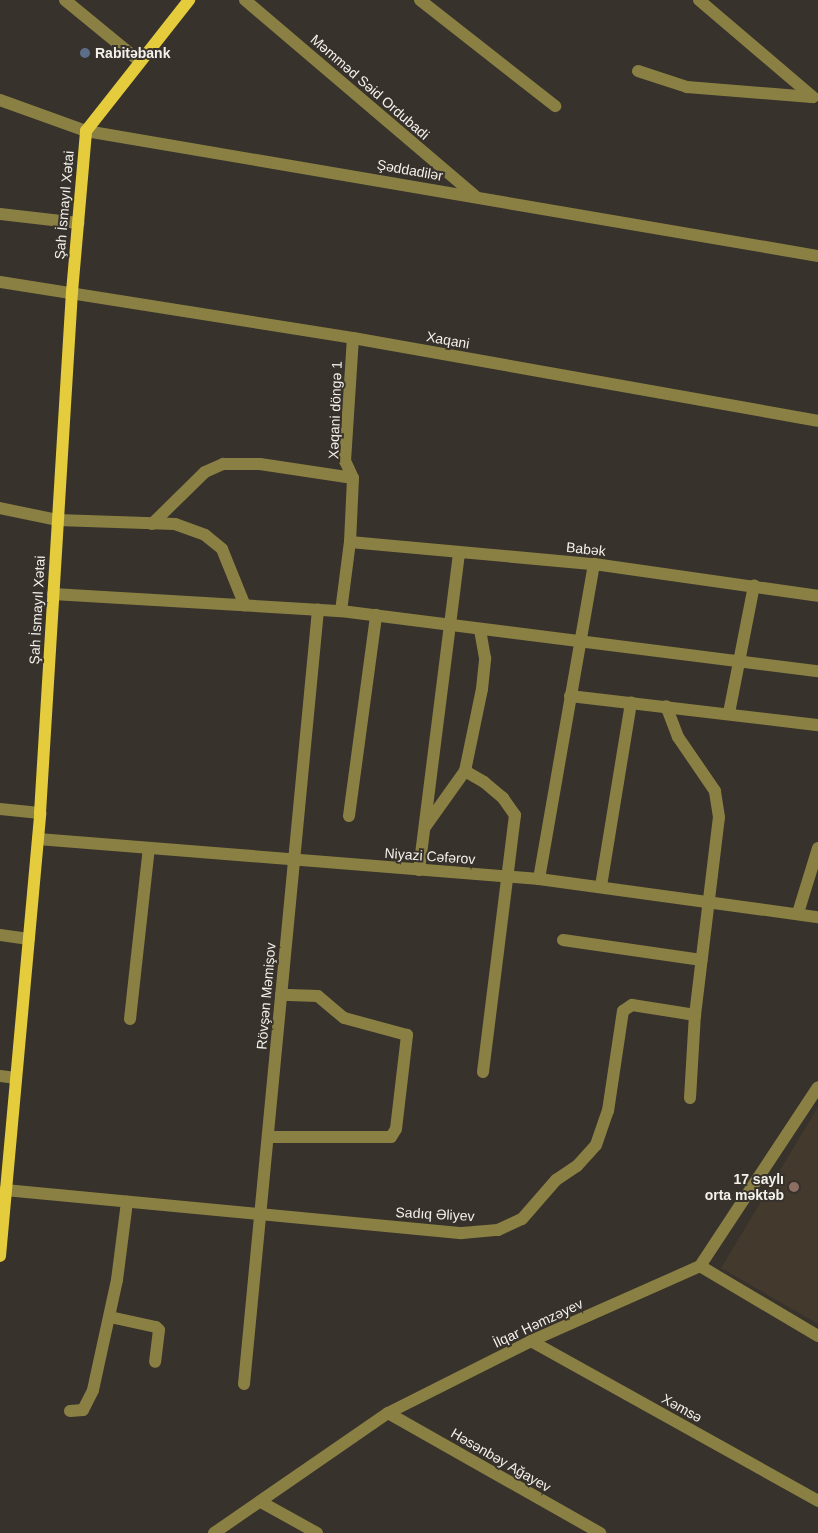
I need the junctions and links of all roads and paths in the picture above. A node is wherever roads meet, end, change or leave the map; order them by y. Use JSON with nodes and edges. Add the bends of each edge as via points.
{"nodes":[{"id":1,"x":65,"y":0,"type":"edge"},
{"id":2,"x":189,"y":0,"type":"edge"},
{"id":3,"x":245,"y":0,"type":"edge"},
{"id":4,"x":420,"y":0,"type":"edge"},
{"id":5,"x":699,"y":0,"type":"edge"},
{"id":6,"x":138,"y":60,"type":"junction"},
{"id":7,"x":638,"y":71,"type":"dead end"},
{"id":8,"x":815,"y":98,"type":"edge"},
{"id":9,"x":0,"y":100,"type":"edge"},
{"id":10,"x":555,"y":106,"type":"dead end"},
{"id":11,"x":86,"y":130,"type":"junction"},
{"id":12,"x":475,"y":196,"type":"junction"},
{"id":13,"x":0,"y":214,"type":"edge"},
{"id":14,"x":78,"y":222,"type":"junction"},
{"id":15,"x":818,"y":256,"type":"edge"},
{"id":16,"x":0,"y":282,"type":"edge"},
{"id":17,"x":72,"y":292,"type":"junction"},
{"id":18,"x":353,"y":338,"type":"junction"},
{"id":19,"x":818,"y":421,"type":"edge"},
{"id":20,"x":353,"y":478,"type":"junction"},
{"id":21,"x":0,"y":508,"type":"edge"},
{"id":22,"x":57,"y":520,"type":"junction"},
{"id":23,"x":152,"y":524,"type":"junction"},
{"id":24,"x":350,"y":542,"type":"junction"},
{"id":25,"x":459,"y":553,"type":"junction"},
{"id":26,"x":594,"y":564,"type":"junction"},
{"id":27,"x":754,"y":585,"type":"junction"},
{"id":28,"x":53,"y":594,"type":"junction"},
{"id":29,"x":818,"y":596,"type":"edge"},
{"id":30,"x":245,"y":606,"type":"junction"},
{"id":31,"x":318,"y":610,"type":"junction"},
{"id":32,"x":341,"y":611,"type":"junction"},
{"id":33,"x":376,"y":615,"type":"junction"},
{"id":34,"x":450,"y":625,"type":"junction"},
{"id":35,"x":480,"y":630,"type":"junction"},
{"id":36,"x":582,"y":640,"type":"junction"},
{"id":37,"x":738,"y":660,"type":"junction"},
{"id":38,"x":818,"y":671,"type":"edge"},
{"id":39,"x":570,"y":696,"type":"junction"},
{"id":40,"x":630,"y":702,"type":"junction"},
{"id":41,"x":666,"y":706,"type":"junction"},
{"id":42,"x":729,"y":713,"type":"junction"},
{"id":43,"x":818,"y":725,"type":"edge"},
{"id":44,"x":465,"y":771,"type":"junction"},
{"id":45,"x":0,"y":809,"type":"edge"},
{"id":46,"x":40,"y":813,"type":"junction"},
{"id":47,"x":349,"y":816,"type":"dead end"},
{"id":48,"x":425,"y":828,"type":"junction"},
{"id":49,"x":38,"y":839,"type":"junction"},
{"id":50,"x":150,"y":848,"type":"junction"},
{"id":51,"x":818,"y":848,"type":"edge"},
{"id":52,"x":293,"y":859,"type":"junction"},
{"id":53,"x":419,"y":870,"type":"junction"},
{"id":54,"x":507,"y":877,"type":"junction"},
{"id":55,"x":539,"y":879,"type":"junction"},
{"id":56,"x":601,"y":886,"type":"junction"},
{"id":57,"x":709,"y":902,"type":"junction"},
{"id":58,"x":798,"y":913,"type":"junction"},
{"id":59,"x":818,"y":917,"type":"edge"},
{"id":60,"x":0,"y":935,"type":"edge"},
{"id":61,"x":29,"y":939,"type":"junction"},
{"id":62,"x":563,"y":940,"type":"dead end"},
{"id":63,"x":702,"y":960,"type":"junction"},
{"id":64,"x":281,"y":995,"type":"junction"},
{"id":65,"x":695,"y":1015,"type":"junction"},
{"id":66,"x":130,"y":1018,"type":"dead end"},
{"id":67,"x":483,"y":1072,"type":"dead end"},
{"id":68,"x":0,"y":1076,"type":"edge"},
{"id":69,"x":16,"y":1078,"type":"junction"},
{"id":70,"x":818,"y":1087,"type":"edge"},
{"id":71,"x":690,"y":1098,"type":"dead end"},
{"id":72,"x":268,"y":1136,"type":"junction"},
{"id":73,"x":6,"y":1190,"type":"junction"},
{"id":74,"x":127,"y":1202,"type":"junction"},
{"id":75,"x":261,"y":1216,"type":"junction"},
{"id":76,"x":0,"y":1256,"type":"edge"},
{"id":77,"x":700,"y":1266,"type":"junction"},
{"id":78,"x":110,"y":1317,"type":"junction"},
{"id":79,"x":818,"y":1336,"type":"edge"},
{"id":80,"x":531,"y":1341,"type":"junction"},
{"id":81,"x":155,"y":1362,"type":"dead end"},
{"id":82,"x":244,"y":1384,"type":"dead end"},
{"id":83,"x":70,"y":1411,"type":"dead end"},
{"id":84,"x":388,"y":1413,"type":"junction"},
{"id":85,"x":818,"y":1501,"type":"edge"},
{"id":86,"x":261,"y":1502,"type":"junction"},
{"id":87,"x":214,"y":1533,"type":"edge"},
{"id":88,"x":317,"y":1533,"type":"edge"},
{"id":89,"x":600,"y":1533,"type":"edge"}],
"edges":[{"from":1,"to":6,"type":"street"},
{"from":2,"to":6,"type":"main road"},
{"from":3,"to":12,"type":"street","name":"Məmməd Səid Ordubadi"},
{"from":4,"to":10,"type":"street"},
{"from":5,"to":8,"type":"street"},
{"from":6,"to":11,"type":"main road"},
{"from":7,"to":8,"type":"street","via":[[687,87]]},
{"from":9,"to":11,"type":"street","name":"Şəddadilər"},
{"from":11,"to":12,"type":"street","name":"Şəddadilər"},
{"from":11,"to":14,"type":"main road","name":"Şah İsmayıl Xətai"},
{"from":12,"to":15,"type":"street","name":"Şəddadilər"},
{"from":13,"to":14,"type":"street"},
{"from":14,"to":17,"type":"main road","name":"Şah İsmayıl Xətai"},
{"from":16,"to":17,"type":"street","name":"Xaqani"},
{"from":17,"to":18,"type":"street","name":"Xaqani"},
{"from":17,"to":22,"type":"main road","name":"Şah İsmayıl Xətai"},
{"from":18,"to":19,"type":"street","name":"Xaqani"},
{"from":18,"to":20,"type":"street","name":"Xəqani döngə 1","via":[[345,461]]},
{"from":20,"to":23,"type":"street","via":[[260,464],[223,464],[205,472]]},
{"from":20,"to":24,"type":"street","name":"Xəqani döngə 1"},
{"from":21,"to":22,"type":"street"},
{"from":22,"to":23,"type":"street"},
{"from":22,"to":28,"type":"main road","name":"Şah İsmayıl Xətai"},
{"from":23,"to":30,"type":"street","via":[[175,524],[205,535],[222,549]]},
{"from":24,"to":25,"type":"street","name":"Babək"},
{"from":24,"to":32,"type":"street","name":"Xəqani döngə 1"},
{"from":25,"to":26,"type":"street","name":"Babək"},
{"from":25,"to":34,"type":"street"},
{"from":26,"to":27,"type":"street","name":"Babək"},
{"from":26,"to":36,"type":"street"},
{"from":27,"to":29,"type":"street","name":"Babək"},
{"from":27,"to":37,"type":"street"},
{"from":28,"to":30,"type":"street"},
{"from":28,"to":46,"type":"main road","name":"Şah İsmayıl Xətai"},
{"from":30,"to":31,"type":"street"},
{"from":31,"to":32,"type":"street"},
{"from":31,"to":52,"type":"street","name":"Rövşən Məmişov"},
{"from":32,"to":33,"type":"street"},
{"from":33,"to":34,"type":"street"},
{"from":33,"to":47,"type":"street"},
{"from":34,"to":35,"type":"street"},
{"from":34,"to":48,"type":"street"},
{"from":35,"to":36,"type":"street"},
{"from":35,"to":44,"type":"street","via":[[485,658],[482,689]]},
{"from":36,"to":37,"type":"street"},
{"from":36,"to":39,"type":"street"},
{"from":37,"to":38,"type":"street"},
{"from":37,"to":42,"type":"street"},
{"from":39,"to":40,"type":"street"},
{"from":39,"to":55,"type":"street"},
{"from":40,"to":41,"type":"street"},
{"from":40,"to":56,"type":"street"},
{"from":41,"to":42,"type":"street"},
{"from":41,"to":57,"type":"street","via":[[678,737],[715,791],[719,817]]},
{"from":42,"to":43,"type":"street"},
{"from":44,"to":48,"type":"street"},
{"from":44,"to":54,"type":"street","via":[[503,798],[514,815]]},
{"from":45,"to":46,"type":"street"},
{"from":46,"to":49,"type":"main road","name":"Şah İsmayıl Xətai"},
{"from":48,"to":53,"type":"street"},
{"from":49,"to":50,"type":"street","name":"Niyazi Cəfərov"},
{"from":49,"to":61,"type":"main road","name":"Şah İsmayıl Xətai"},
{"from":50,"to":52,"type":"street","name":"Niyazi Cəfərov"},
{"from":50,"to":66,"type":"street"},
{"from":51,"to":58,"type":"street"},
{"from":52,"to":53,"type":"street","name":"Niyazi Cəfərov"},
{"from":52,"to":64,"type":"street","name":"Rövşən Məmişov"},
{"from":53,"to":54,"type":"street","name":"Niyazi Cəfərov"},
{"from":54,"to":55,"type":"street","name":"Niyazi Cəfərov"},
{"from":54,"to":67,"type":"street"},
{"from":55,"to":56,"type":"street","name":"Niyazi Cəfərov"},
{"from":56,"to":57,"type":"street","name":"Niyazi Cəfərov"},
{"from":57,"to":58,"type":"street","name":"Niyazi Cəfərov"},
{"from":57,"to":63,"type":"street"},
{"from":58,"to":59,"type":"street","name":"Niyazi Cəfərov"},
{"from":60,"to":61,"type":"street"},
{"from":61,"to":69,"type":"main road","name":"Şah İsmayıl Xətai"},
{"from":62,"to":63,"type":"street"},
{"from":63,"to":65,"type":"street"},
{"from":64,"to":72,"type":"street","name":"Rövşən Məmişov"},
{"from":64,"to":72,"type":"street","via":[[318,996],[344,1018],[407,1035],[396,1129],[391,1137]]},
{"from":65,"to":71,"type":"street"},
{"from":65,"to":75,"type":"street","name":"Sadıq Əliyev","via":[[632,1005],[622,1011],[608,1111],[596,1145],[577,1166],[556,1180],[522,1219],[498,1230],[462,1233]]},
{"from":68,"to":69,"type":"street"},
{"from":69,"to":73,"type":"main road","name":"Şah İsmayıl Xətai"},
{"from":70,"to":77,"type":"street"},
{"from":72,"to":75,"type":"street","name":"Rövşən Məmişov"},
{"from":73,"to":74,"type":"street","name":"Sadıq Əliyev"},
{"from":73,"to":76,"type":"main road","name":"Şah İsmayıl Xətai"},
{"from":74,"to":75,"type":"street","name":"Sadıq Əliyev"},
{"from":74,"to":78,"type":"street"},
{"from":75,"to":82,"type":"street","name":"Rövşən Məmişov"},
{"from":77,"to":79,"type":"street"},
{"from":77,"to":80,"type":"street","name":"İlqar Həmzəyev"},
{"from":78,"to":81,"type":"street","via":[[160,1330]]},
{"from":78,"to":83,"type":"street","via":[[88,1405],[77,1412]]},
{"from":80,"to":84,"type":"street","name":"İlqar Həmzəyev"},
{"from":80,"to":85,"type":"street","name":"Xəmsə"},
{"from":84,"to":86,"type":"street","name":"İlqar Həmzəyev"},
{"from":84,"to":89,"type":"street","name":"Həsənbəy Ağayev"},
{"from":86,"to":87,"type":"street","name":"İlqar Həmzəyev"},
{"from":86,"to":88,"type":"street"}]}
